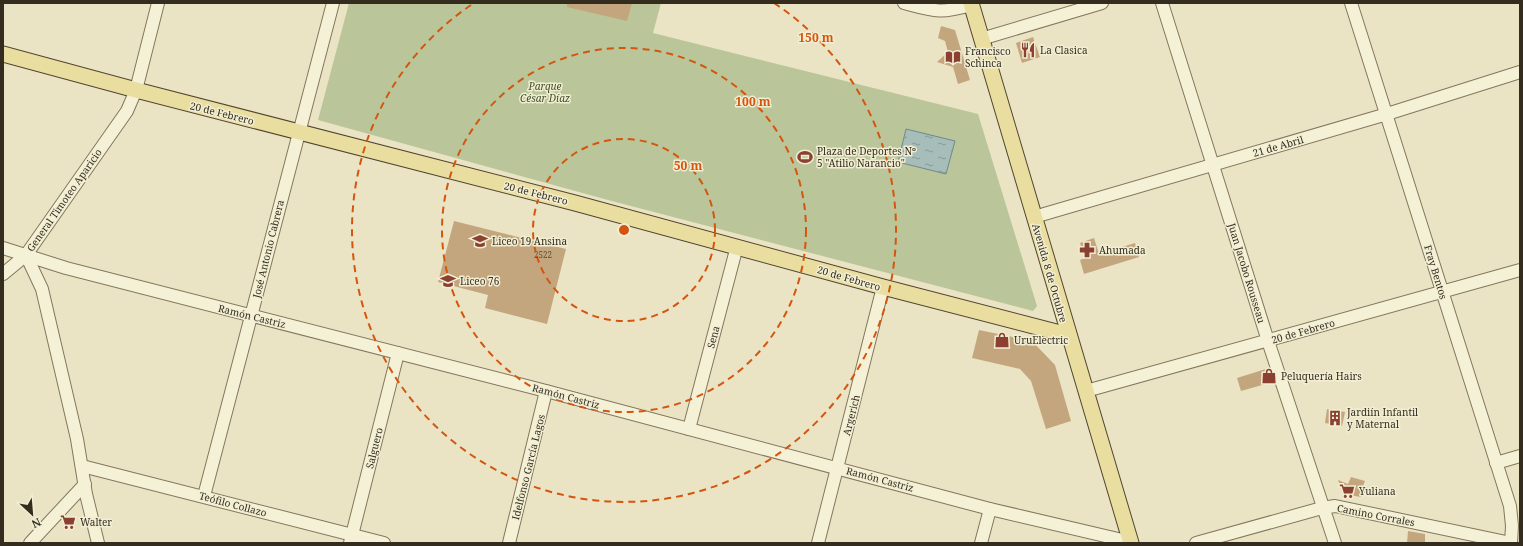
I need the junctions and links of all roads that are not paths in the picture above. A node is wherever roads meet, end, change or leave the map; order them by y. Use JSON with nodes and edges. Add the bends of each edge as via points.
{"nodes":[{"id":1,"x":158,"y":3,"type":"edge"},
{"id":2,"x":333,"y":3,"type":"edge"},
{"id":3,"x":904,"y":3,"type":"edge"},
{"id":4,"x":1102,"y":3,"type":"edge"},
{"id":5,"x":1162,"y":3,"type":"edge"},
{"id":6,"x":1351,"y":3,"type":"edge"},
{"id":7,"x":971,"y":4,"type":"edge"},
{"id":8,"x":981,"y":39,"type":"junction"},
{"id":9,"x":3,"y":54,"type":"edge"},
{"id":10,"x":1520,"y":72,"type":"edge"},
{"id":11,"x":136,"y":90,"type":"junction"},
{"id":12,"x":1387,"y":114,"type":"junction"},
{"id":13,"x":298,"y":132,"type":"junction"},
{"id":14,"x":1214,"y":165,"type":"junction"},
{"id":15,"x":1034,"y":218,"type":"junction"},
{"id":16,"x":737,"y":246,"type":"junction"},
{"id":17,"x":3,"y":248,"type":"edge"},
{"id":18,"x":26,"y":255,"type":"junction"},
{"id":19,"x":1520,"y":270,"type":"edge"},
{"id":20,"x":3,"y":274,"type":"edge"},
{"id":21,"x":883,"y":287,"type":"junction"},
{"id":22,"x":1442,"y":291,"type":"junction"},
{"id":23,"x":252,"y":316,"type":"junction"},
{"id":24,"x":1068,"y":335,"type":"junction"},
{"id":25,"x":1268,"y":341,"type":"junction"},
{"id":26,"x":398,"y":353,"type":"junction"},
{"id":27,"x":546,"y":391,"type":"junction"},
{"id":28,"x":1086,"y":391,"type":"junction"},
{"id":29,"x":689,"y":429,"type":"junction"},
{"id":30,"x":1520,"y":456,"type":"edge"},
{"id":31,"x":1496,"y":463,"type":"junction"},
{"id":32,"x":82,"y":466,"type":"junction"},
{"id":33,"x":837,"y":468,"type":"junction"},
{"id":34,"x":84,"y":484,"type":"junction"},
{"id":35,"x":204,"y":496,"type":"junction"},
{"id":36,"x":1322,"y":508,"type":"junction"},
{"id":37,"x":990,"y":509,"type":"junction"},
{"id":38,"x":351,"y":539,"type":"edge"},
{"id":39,"x":1131,"y":542,"type":"edge"},
{"id":40,"x":30,"y":543,"type":"edge"},
{"id":41,"x":98,"y":543,"type":"edge"},
{"id":42,"x":384,"y":543,"type":"edge"},
{"id":43,"x":509,"y":543,"type":"edge"},
{"id":44,"x":818,"y":543,"type":"edge"},
{"id":45,"x":981,"y":543,"type":"edge"},
{"id":46,"x":1196,"y":543,"type":"edge"},
{"id":47,"x":1335,"y":543,"type":"edge"},
{"id":48,"x":1511,"y":543,"type":"edge"}],
"edges":[{"from":1,"to":11,"type":"street","name":"General Timoteo Aparicio"},
{"from":2,"to":13,"type":"street","name":"José Antonio Cabrera"},
{"from":3,"to":7,"type":"street","via":[[937,12],[950,11]]},
{"from":4,"to":8,"type":"street"},
{"from":5,"to":14,"type":"street","name":"Juan Jacobo Rousseau"},
{"from":6,"to":12,"type":"street","name":"Fray Bentos"},
{"from":7,"to":8,"type":"main road","name":"Avenida 8 de Octubre"},
{"from":8,"to":15,"type":"main road","name":"Avenida 8 de Octubre"},
{"from":9,"to":11,"type":"main road","name":"20 de Febrero"},
{"from":10,"to":12,"type":"street","name":"21 de Abril"},
{"from":11,"to":13,"type":"main road","name":"20 de Febrero"},
{"from":11,"to":18,"type":"street","name":"General Timoteo Aparicio","via":[[127,111]]},
{"from":12,"to":14,"type":"street","name":"21 de Abril"},
{"from":12,"to":22,"type":"street","name":"Fray Bentos"},
{"from":13,"to":16,"type":"main road","name":"20 de Febrero"},
{"from":13,"to":23,"type":"street","name":"José Antonio Cabrera"},
{"from":14,"to":15,"type":"street","name":"21 de Abril"},
{"from":14,"to":25,"type":"street","name":"Juan Jacobo Rousseau"},
{"from":15,"to":24,"type":"main road","name":"Avenida 8 de Octubre"},
{"from":16,"to":21,"type":"main road","name":"20 de Febrero"},
{"from":16,"to":29,"type":"street","name":"Sena"},
{"from":17,"to":18,"type":"street","name":"Ramón Castriz"},
{"from":18,"to":20,"type":"street"},
{"from":18,"to":23,"type":"street","name":"Ramón Castriz"},
{"from":18,"to":32,"type":"street","name":"General Timoteo Aparicio","via":[[42,289]]},
{"from":19,"to":22,"type":"street","name":"20 de Febrero"},
{"from":21,"to":24,"type":"main road","name":"20 de Febrero"},
{"from":21,"to":33,"type":"street","name":"Argerich"},
{"from":22,"to":25,"type":"street","name":"20 de Febrero"},
{"from":22,"to":31,"type":"street","name":"Fray Bentos"},
{"from":23,"to":26,"type":"street","name":"Ramón Castriz"},
{"from":23,"to":35,"type":"street","name":"José Antonio Cabrera"},
{"from":24,"to":28,"type":"main road","name":"Avenida 8 de Octubre"},
{"from":25,"to":28,"type":"street","name":"20 de Febrero"},
{"from":25,"to":36,"type":"street","name":"Juan Jacobo Rousseau"},
{"from":26,"to":27,"type":"street","name":"Ramón Castriz"},
{"from":26,"to":38,"type":"street","name":"Salguero"},
{"from":27,"to":29,"type":"street","name":"Ramón Castriz"},
{"from":27,"to":43,"type":"street","name":"Idelfonso García Lagos"},
{"from":28,"to":39,"type":"main road","name":"Avenida 8 de Octubre"},
{"from":29,"to":33,"type":"street","name":"Ramón Castriz"},
{"from":30,"to":31,"type":"street"},
{"from":31,"to":48,"type":"street","name":"Fray Bentos","via":[[1512,517]]},
{"from":32,"to":34,"type":"street","name":"General Timoteo Aparicio"},
{"from":32,"to":35,"type":"street","name":"Teófilo Collazo"},
{"from":33,"to":37,"type":"street","name":"Ramón Castriz"},
{"from":33,"to":44,"type":"street","name":"Argerich"},
{"from":34,"to":40,"type":"street"},
{"from":34,"to":41,"type":"street","name":"General Timoteo Aparicio"},
{"from":35,"to":38,"type":"street","name":"Teófilo Collazo"},
{"from":36,"to":46,"type":"street","name":"Camino Corrales"},
{"from":36,"to":47,"type":"street","name":"Juan Jacobo Rousseau"},
{"from":36,"to":48,"type":"street","name":"Camino Corrales","via":[[1335,506]]},
{"from":37,"to":39,"type":"street","name":"Ramón Castriz"},
{"from":37,"to":45,"type":"street"},
{"from":38,"to":42,"type":"street","name":"Teófilo Collazo"}]}
